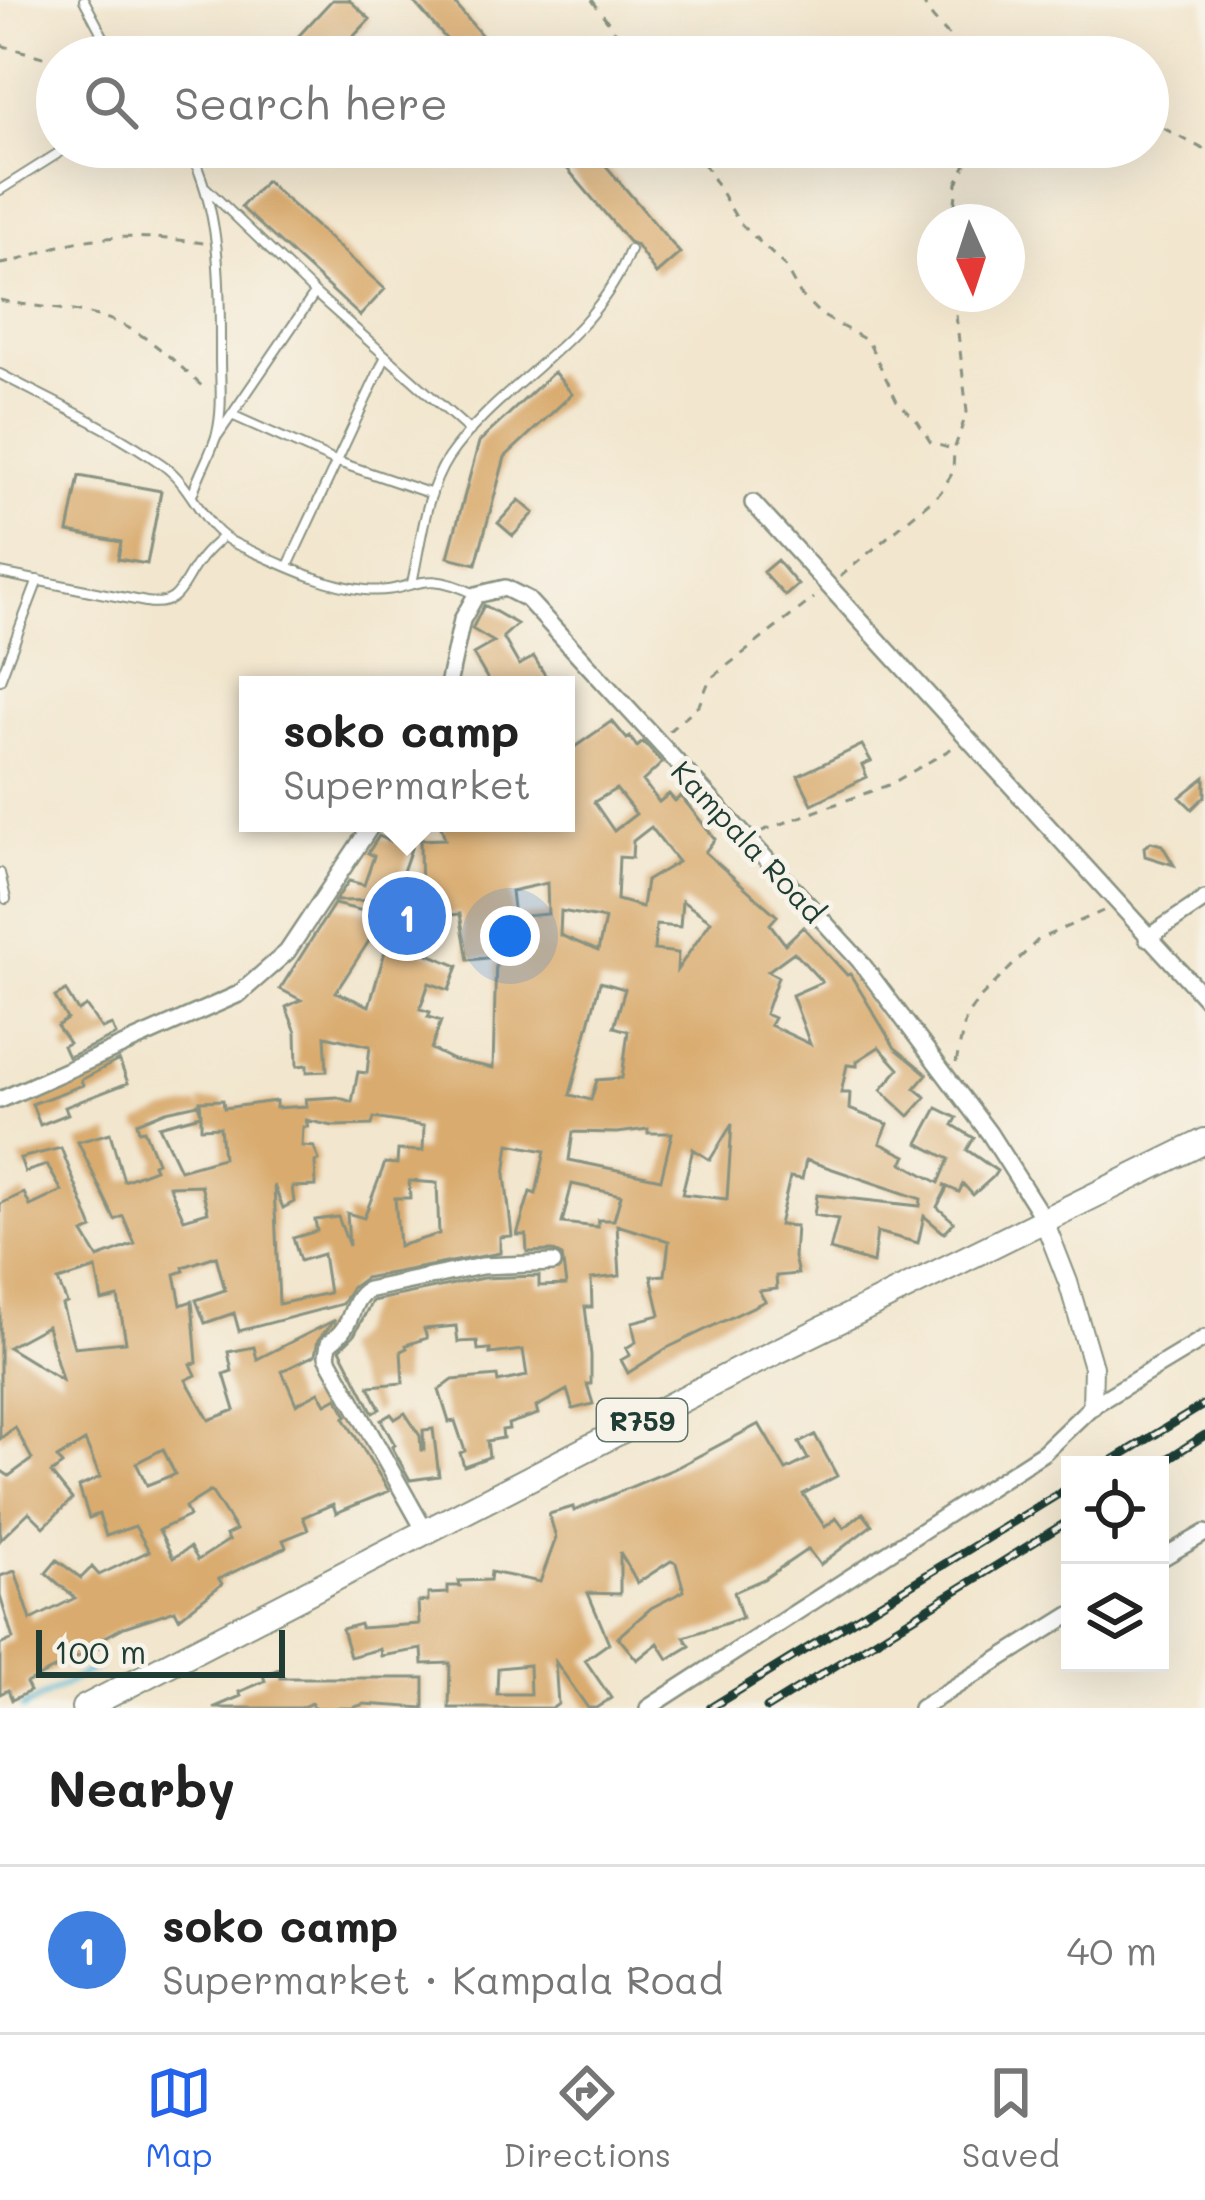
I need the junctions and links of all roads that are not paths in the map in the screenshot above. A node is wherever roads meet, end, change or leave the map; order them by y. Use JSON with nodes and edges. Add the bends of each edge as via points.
{"nodes":[{"id":1,"x":85,"y":0,"type":"edge"},
{"id":2,"x":103,"y":36,"type":"edge"},
{"id":3,"x":36,"y":167,"type":"edge"},
{"id":4,"x":197,"y":168,"type":"edge"},
{"id":5,"x":206,"y":188,"type":"junction"},
{"id":6,"x":0,"y":190,"type":"edge"},
{"id":7,"x":630,"y":250,"type":"dead end"},
{"id":8,"x":315,"y":292,"type":"junction"},
{"id":9,"x":386,"y":356,"type":"junction"},
{"id":10,"x":0,"y":374,"type":"edge"},
{"id":11,"x":234,"y":416,"type":"junction"},
{"id":12,"x":470,"y":431,"type":"junction"},
{"id":13,"x":216,"y":438,"type":"junction"},
{"id":14,"x":335,"y":461,"type":"junction"},
{"id":15,"x":193,"y":493,"type":"junction"},
{"id":16,"x":431,"y":494,"type":"junction"},
{"id":17,"x":753,"y":503,"type":"dead end"},
{"id":18,"x":221,"y":538,"type":"junction"},
{"id":19,"x":288,"y":566,"type":"junction"},
{"id":20,"x":0,"y":573,"type":"edge"},
{"id":21,"x":38,"y":580,"type":"junction"},
{"id":22,"x":412,"y":583,"type":"junction"},
{"id":23,"x":476,"y":595,"type":"junction"},
{"id":24,"x":450,"y":676,"type":"edge"},
{"id":25,"x":0,"y":680,"type":"edge"},
{"id":26,"x":367,"y":832,"type":"edge"},
{"id":27,"x":0,"y":873,"type":"edge"},
{"id":28,"x":6,"y":898,"type":"dead end"},
{"id":29,"x":1205,"y":899,"type":"edge"},
{"id":30,"x":1147,"y":938,"type":"junction"},
{"id":31,"x":1205,"y":998,"type":"edge"},
{"id":32,"x":0,"y":1100,"type":"edge"},
{"id":33,"x":1205,"y":1141,"type":"edge"},
{"id":34,"x":1043,"y":1218,"type":"junction"},
{"id":35,"x":553,"y":1263,"type":"dead end"},
{"id":36,"x":1205,"y":1338,"type":"edge"},
{"id":37,"x":1092,"y":1406,"type":"junction"},
{"id":38,"x":425,"y":1532,"type":"junction"},
{"id":39,"x":1205,"y":1533,"type":"edge"},
{"id":40,"x":1169,"y":1554,"type":"edge"},
{"id":41,"x":1061,"y":1621,"type":"edge"},
{"id":42,"x":84,"y":1708,"type":"edge"},
{"id":43,"x":647,"y":1708,"type":"edge"},
{"id":44,"x":921,"y":1708,"type":"edge"}],
"edges":[{"from":1,"to":2,"type":"lane"},
{"from":3,"to":6,"type":"lane"},
{"from":4,"to":5,"type":"lane"},
{"from":5,"to":8,"type":"lane"},
{"from":5,"to":13,"type":"lane","via":[[217,244]]},
{"from":7,"to":12,"type":"lane","via":[[602,303]]},
{"from":8,"to":9,"type":"lane"},
{"from":8,"to":11,"type":"lane"},
{"from":9,"to":12,"type":"lane"},
{"from":9,"to":14,"type":"lane"},
{"from":10,"to":15,"type":"lane","via":[[118,437]]},
{"from":11,"to":13,"type":"lane"},
{"from":11,"to":14,"type":"lane"},
{"from":12,"to":16,"type":"lane"},
{"from":13,"to":15,"type":"lane"},
{"from":14,"to":16,"type":"lane"},
{"from":14,"to":19,"type":"lane"},
{"from":15,"to":18,"type":"lane"},
{"from":16,"to":22,"type":"lane"},
{"from":17,"to":30,"type":"street"},
{"from":18,"to":19,"type":"lane"},
{"from":18,"to":21,"type":"lane","via":[[168,602]]},
{"from":19,"to":22,"type":"lane","via":[[368,590]]},
{"from":20,"to":21,"type":"lane"},
{"from":21,"to":25,"type":"lane"},
{"from":22,"to":23,"type":"lane","via":[[446,580]]},
{"from":23,"to":24,"type":"street"},
{"from":23,"to":34,"type":"street","name":"Kampala Road","via":[[505,588],[527,598],[859,960]]},
{"from":26,"to":32,"type":"street","via":[[287,952],[253,984]]},
{"from":27,"to":28,"type":"lane"},
{"from":29,"to":30,"type":"street"},
{"from":30,"to":31,"type":"street"},
{"from":33,"to":34,"type":"main road","number":"R759"},
{"from":34,"to":37,"type":"street","via":[[1093,1367]]},
{"from":34,"to":38,"type":"main road","number":"R759"},
{"from":35,"to":38,"type":"street","via":[[482,1266],[367,1290],[349,1326],[329,1342],[327,1356]]},
{"from":36,"to":37,"type":"street"},
{"from":37,"to":43,"type":"street","via":[[1044,1452]]},
{"from":38,"to":42,"type":"main road","number":"R759"},
{"from":39,"to":40,"type":"street"},
{"from":41,"to":44,"type":"street"}]}
